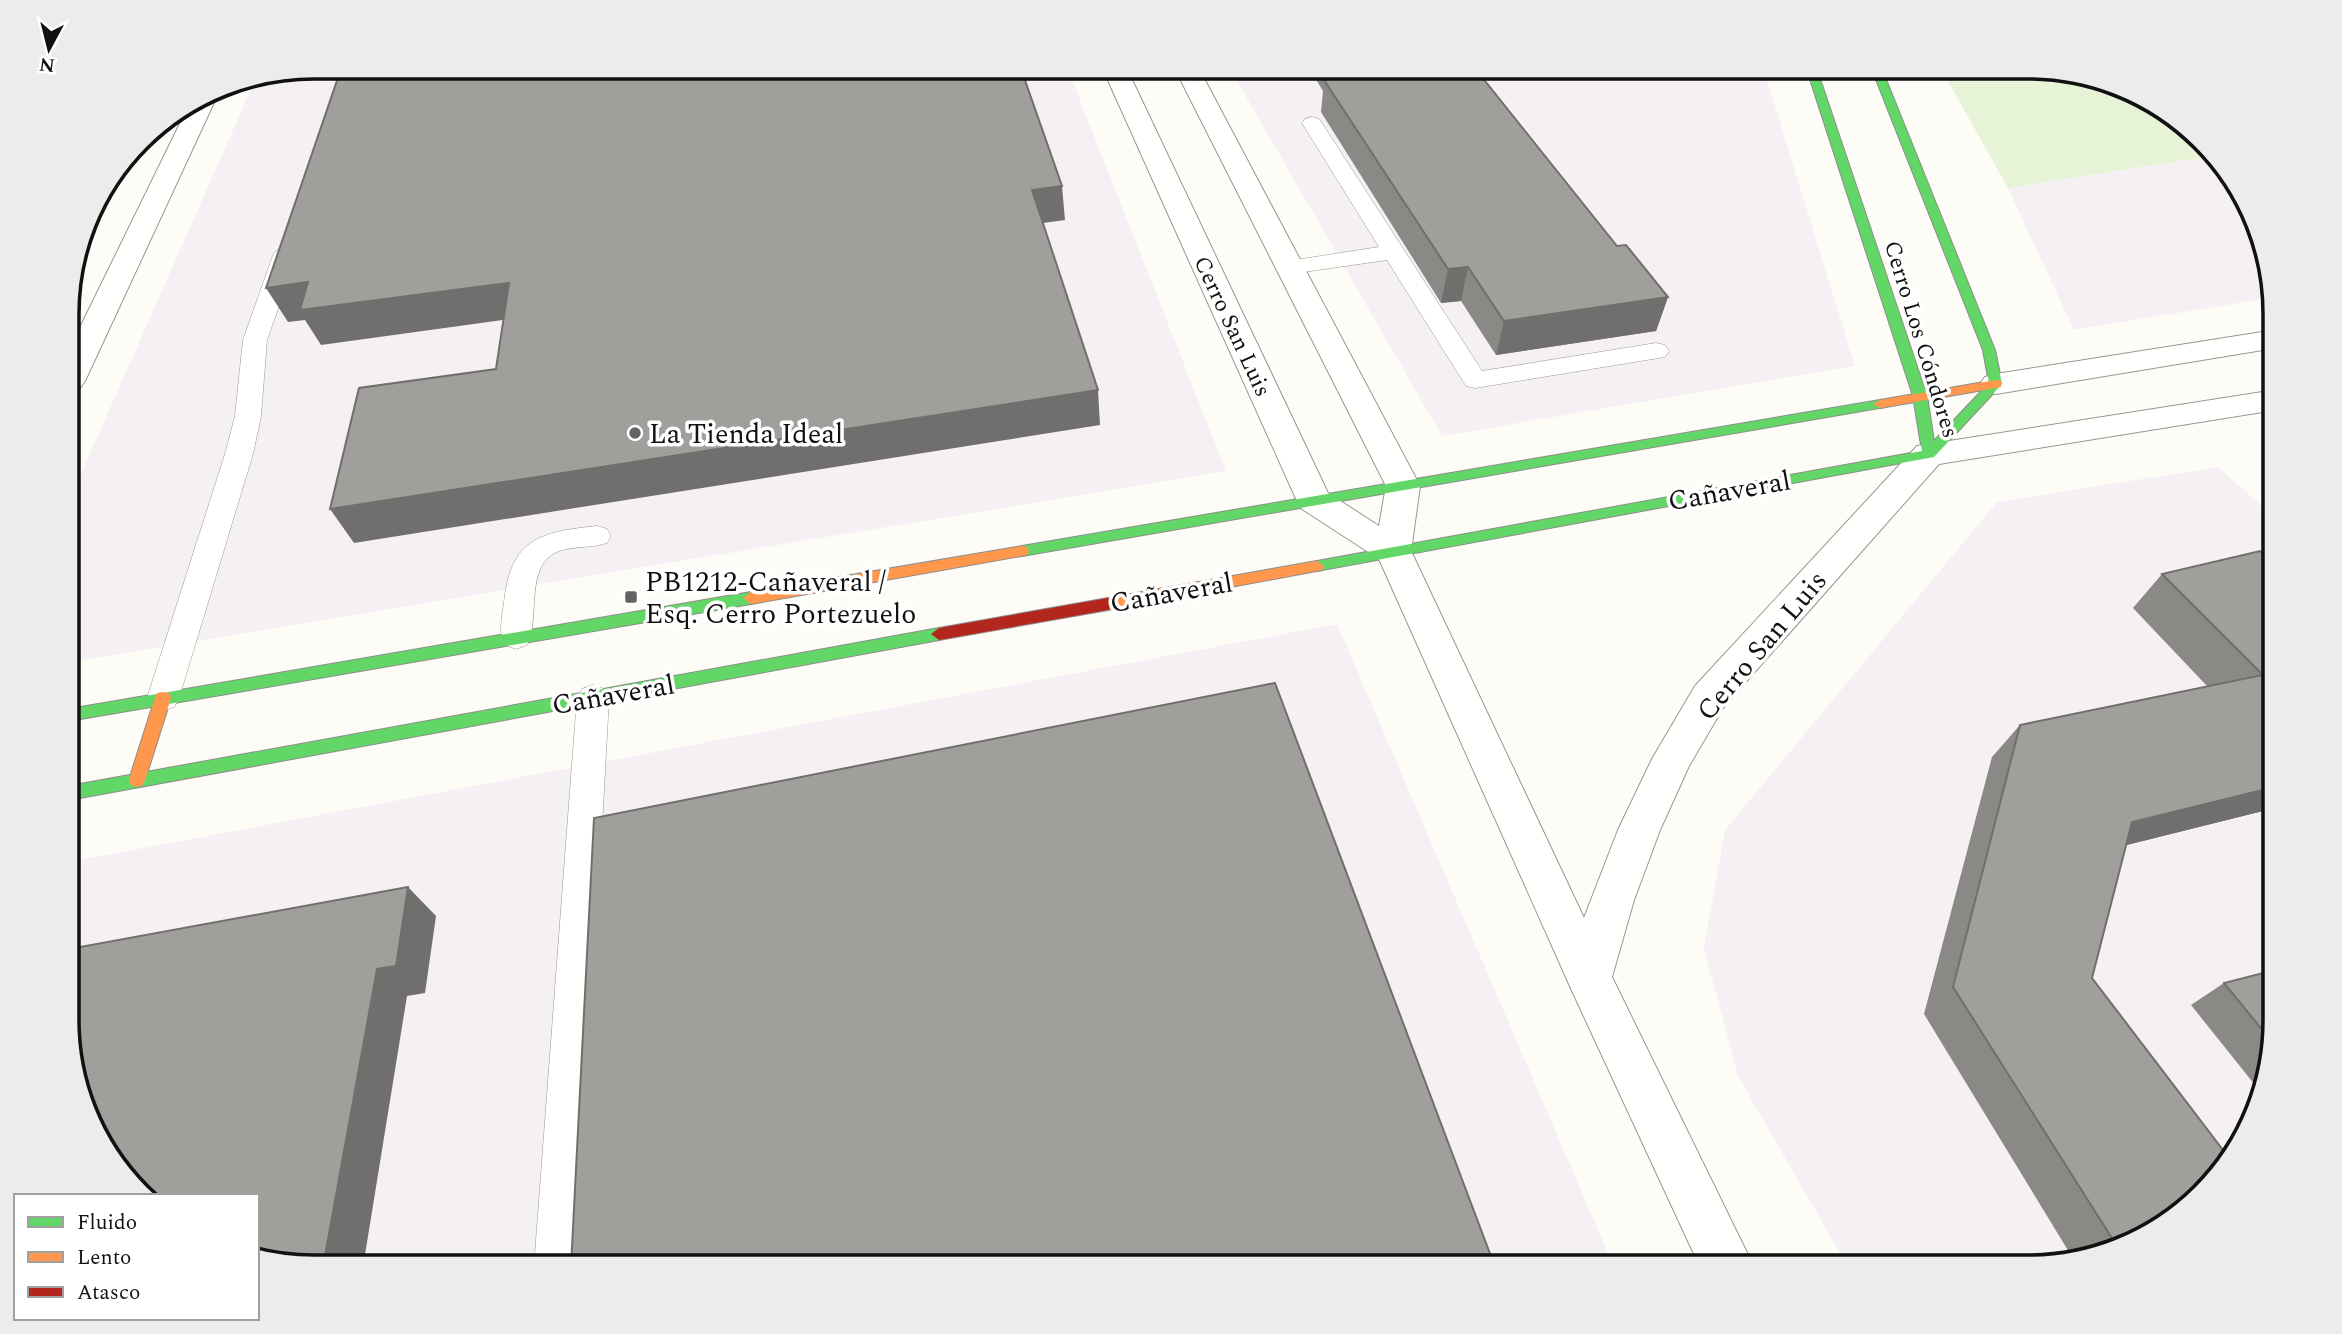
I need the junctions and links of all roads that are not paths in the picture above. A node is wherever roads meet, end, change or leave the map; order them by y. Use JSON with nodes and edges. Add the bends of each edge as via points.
{"nodes":[{"id":1,"x":1120,"y":79,"type":"edge"},
{"id":2,"x":1193,"y":79,"type":"edge"},
{"id":3,"x":1815,"y":79,"type":"edge"},
{"id":4,"x":1881,"y":79,"type":"edge"},
{"id":5,"x":199,"y":108,"type":"edge"},
{"id":6,"x":1312,"y":123,"type":"dead end"},
{"id":7,"x":292,"y":234,"type":"edge"},
{"id":8,"x":1394,"y":252,"type":"junction"},
{"id":9,"x":1290,"y":267,"type":"junction"},
{"id":10,"x":2263,"y":341,"type":"edge"},
{"id":11,"x":1656,"y":351,"type":"dead end"},
{"id":12,"x":79,"y":360,"type":"edge"},
{"id":13,"x":1996,"y":384,"type":"junction"},
{"id":14,"x":1920,"y":396,"type":"junction"},
{"id":15,"x":2263,"y":402,"type":"edge"},
{"id":16,"x":1929,"y":454,"type":"junction"},
{"id":17,"x":1403,"y":486,"type":"junction"},
{"id":18,"x":1314,"y":501,"type":"junction"},
{"id":19,"x":597,"y":536,"type":"dead end"},
{"id":20,"x":1393,"y":551,"type":"junction"},
{"id":21,"x":516,"y":637,"type":"junction"},
{"id":22,"x":163,"y":698,"type":"junction"},
{"id":23,"x":593,"y":698,"type":"junction"},
{"id":24,"x":79,"y":713,"type":"edge"},
{"id":25,"x":137,"y":780,"type":"junction"},
{"id":26,"x":79,"y":791,"type":"edge"},
{"id":27,"x":1589,"y":978,"type":"junction"},
{"id":28,"x":557,"y":1255,"type":"edge"},
{"id":29,"x":1721,"y":1255,"type":"edge"}],
"edges":[{"from":1,"to":18,"type":"street","name":"Cerro San Luis"},
{"from":2,"to":9,"type":"street"},
{"from":3,"to":14,"type":"street","name":"Cerro Los Cóndores"},
{"from":4,"to":13,"type":"street","name":"Cerro Los Cóndores","via":[[1989,350]]},
{"from":5,"to":12,"type":"street"},
{"from":6,"to":8,"type":"lane"},
{"from":7,"to":22,"type":"lane","via":[[255,340],[248,416],[239,454]]},
{"from":8,"to":9,"type":"lane"},
{"from":8,"to":11,"type":"lane","via":[[1475,380]]},
{"from":9,"to":17,"type":"street"},
{"from":10,"to":13,"type":"street"},
{"from":13,"to":14,"type":"street"},
{"from":13,"to":16,"type":"street","name":"Cerro Los Cóndores"},
{"from":14,"to":16,"type":"street","name":"Cerro Los Cóndores"},
{"from":14,"to":17,"type":"street"},
{"from":15,"to":16,"type":"street","name":"Cañaveral"},
{"from":16,"to":20,"type":"street","name":"Cañaveral"},
{"from":16,"to":27,"type":"street","name":"Cerro San Luis","via":[[1709,697],[1672,759],[1639,830]]},
{"from":17,"to":18,"type":"street"},
{"from":17,"to":20,"type":"street"},
{"from":18,"to":20,"type":"street"},
{"from":18,"to":21,"type":"street"},
{"from":19,"to":21,"type":"lane","via":[[551,542],[531,554],[524,573]]},
{"from":20,"to":23,"type":"street","name":"Cañaveral"},
{"from":20,"to":27,"type":"street"},
{"from":21,"to":22,"type":"street"},
{"from":22,"to":24,"type":"street"},
{"from":22,"to":25,"type":"street"},
{"from":23,"to":25,"type":"street","name":"Cañaveral"},
{"from":23,"to":28,"type":"lane"},
{"from":25,"to":26,"type":"street","name":"Cañaveral"},
{"from":27,"to":29,"type":"street"}]}
